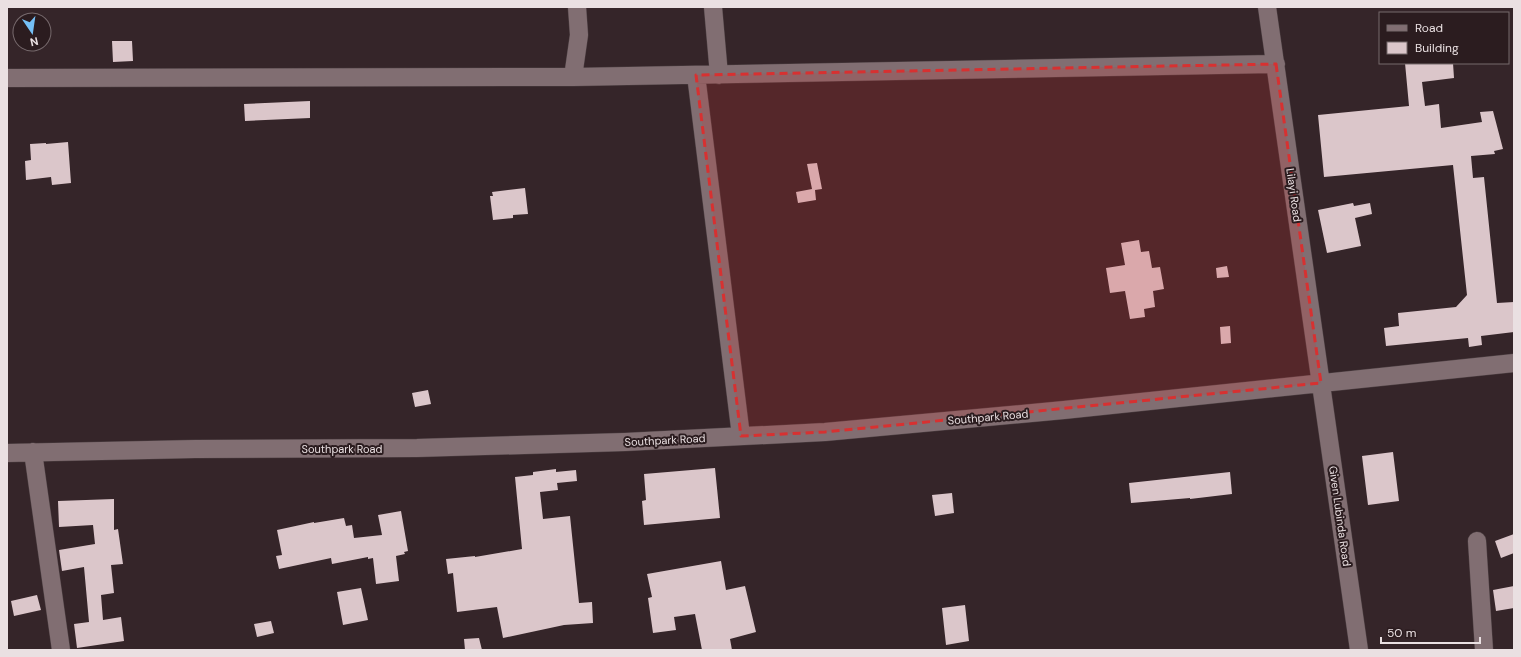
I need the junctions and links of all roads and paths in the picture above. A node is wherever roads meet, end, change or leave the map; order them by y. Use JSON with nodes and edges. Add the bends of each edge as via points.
{"nodes":[{"id":1,"x":577,"y":7,"type":"edge"},
{"id":2,"x":714,"y":7,"type":"edge"},
{"id":3,"x":1267,"y":7,"type":"edge"},
{"id":4,"x":1276,"y":64,"type":"junction"},
{"id":5,"x":719,"y":74,"type":"junction"},
{"id":6,"x":696,"y":75,"type":"junction"},
{"id":7,"x":573,"y":77,"type":"junction"},
{"id":8,"x":7,"y":78,"type":"edge"},
{"id":9,"x":1514,"y":363,"type":"edge"},
{"id":10,"x":1321,"y":383,"type":"junction"},
{"id":11,"x":741,"y":436,"type":"junction"},
{"id":12,"x":33,"y":452,"type":"junction"},
{"id":13,"x":7,"y":453,"type":"edge"},
{"id":14,"x":1477,"y":541,"type":"dead end"},
{"id":15,"x":61,"y":650,"type":"edge"},
{"id":16,"x":1359,"y":650,"type":"edge"},
{"id":17,"x":1484,"y":650,"type":"edge"}],
"edges":[{"from":1,"to":7,"type":"street","via":[[579,35]]},
{"from":2,"to":5,"type":"street"},
{"from":3,"to":4,"type":"street","name":"Lilayi Road"},
{"from":4,"to":5,"type":"street"},
{"from":4,"to":10,"type":"street","name":"Lilayi Road"},
{"from":5,"to":6,"type":"street"},
{"from":6,"to":7,"type":"street"},
{"from":6,"to":11,"type":"street"},
{"from":7,"to":8,"type":"street"},
{"from":9,"to":10,"type":"street","name":"Southpark Road"},
{"from":10,"to":11,"type":"street","name":"Southpark Road","via":[[841,431]]},
{"from":10,"to":16,"type":"street","name":"Given Lubinda Road"},
{"from":11,"to":12,"type":"street","name":"Southpark Road","via":[[416,448]]},
{"from":12,"to":13,"type":"street","name":"Southpark Road"},
{"from":12,"to":15,"type":"street"},
{"from":14,"to":17,"type":"street"}]}
